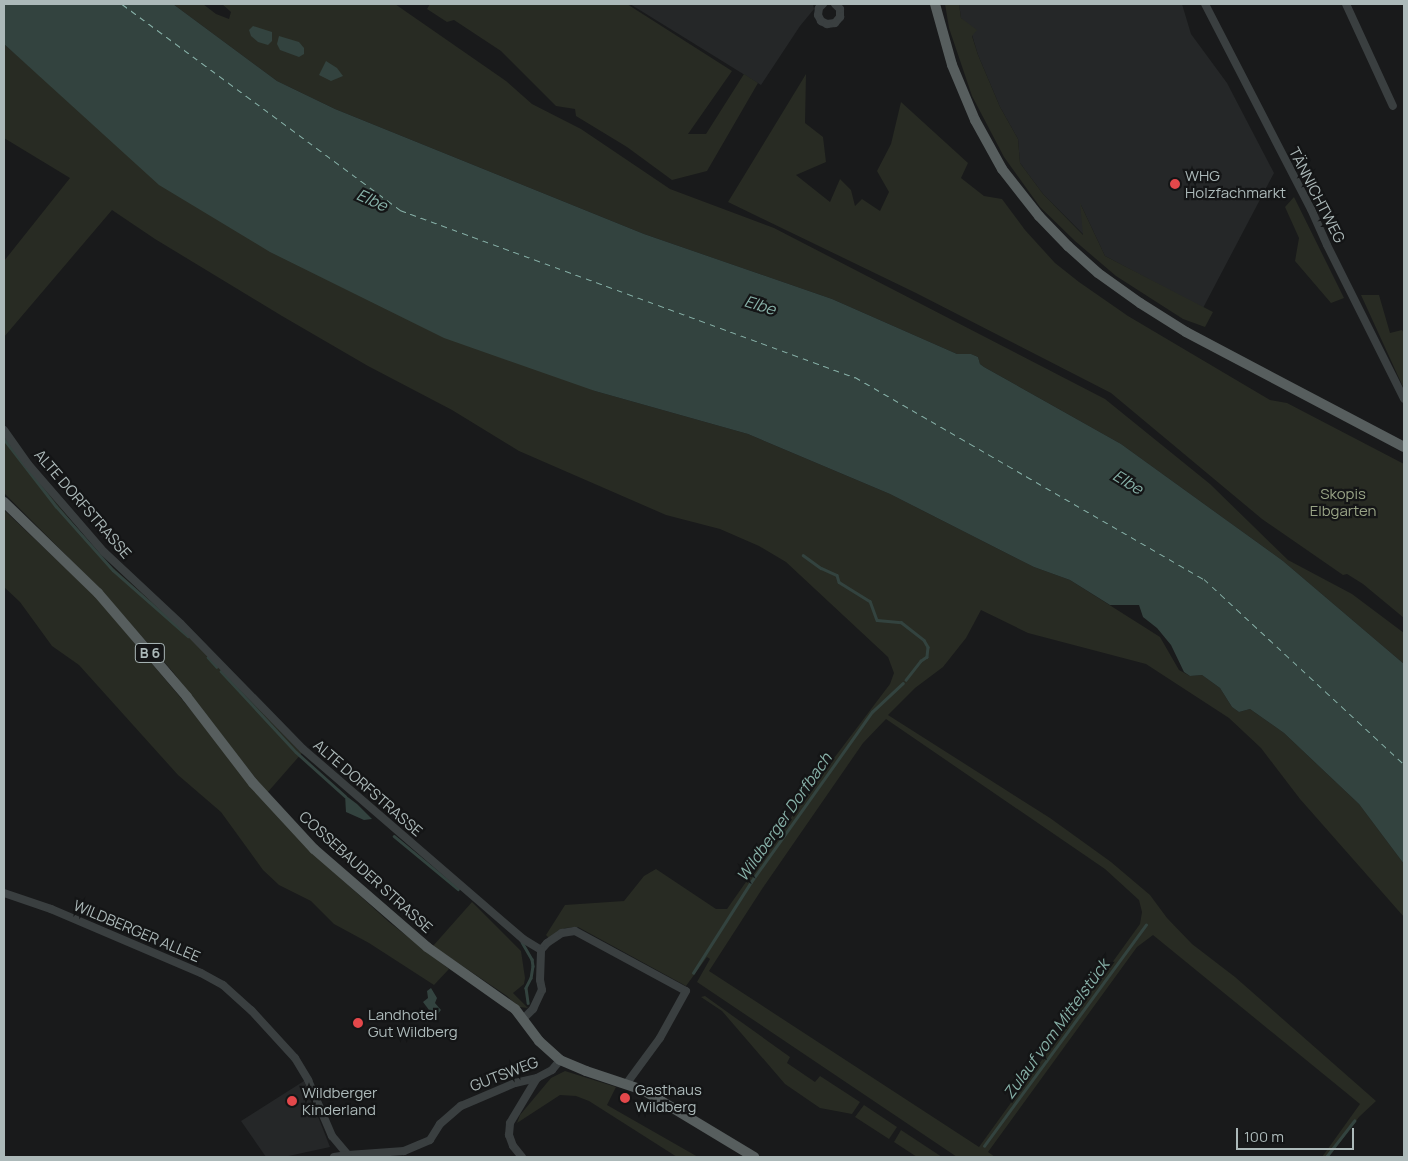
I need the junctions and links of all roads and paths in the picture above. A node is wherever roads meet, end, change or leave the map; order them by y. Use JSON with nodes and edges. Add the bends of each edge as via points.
{"nodes":[{"id":1,"x":821,"y":4,"type":"edge"},
{"id":2,"x":836,"y":4,"type":"edge"},
{"id":3,"x":936,"y":4,"type":"edge"},
{"id":4,"x":1205,"y":4,"type":"edge"},
{"id":5,"x":1346,"y":4,"type":"edge"},
{"id":6,"x":1393,"y":106,"type":"dead end"},
{"id":7,"x":1404,"y":399,"type":"edge"},
{"id":8,"x":4,"y":430,"type":"edge"},
{"id":9,"x":1404,"y":447,"type":"edge"},
{"id":10,"x":4,"y":502,"type":"edge"},
{"id":11,"x":4,"y":893,"type":"edge"},
{"id":12,"x":541,"y":950,"type":"junction"},
{"id":13,"x":524,"y":1018,"type":"junction"},
{"id":14,"x":560,"y":1060,"type":"junction"},
{"id":15,"x":537,"y":1078,"type":"junction"},
{"id":16,"x":627,"y":1083,"type":"junction"},
{"id":17,"x":348,"y":1155,"type":"junction"},
{"id":18,"x":334,"y":1157,"type":"edge"},
{"id":19,"x":522,"y":1157,"type":"edge"},
{"id":20,"x":754,"y":1157,"type":"edge"}],
"edges":[{"from":1,"to":2,"type":"street","via":[[819,18],[831,24],[840,17]]},
{"from":3,"to":9,"type":"main road","via":[[952,66],[975,120],[1002,169],[1068,246],[1140,304],[1186,332]]},
{"from":4,"to":7,"type":"street","name":"TÄNNICHTWEG"},
{"from":5,"to":6,"type":"street"},
{"from":8,"to":12,"type":"street","name":"ALTE DORFSTRASSE","via":[[28,464],[104,552],[187,630],[303,749],[523,939]]},
{"from":10,"to":13,"type":"main road","name":"COSSEBAUDER STRASSE","number":"B 6","via":[[98,593],[187,696],[254,783],[314,849],[427,947]]},
{"from":11,"to":17,"type":"street","name":"WILDBERGER ALLEE","via":[[201,973],[223,985],[251,1010],[303,1071],[332,1136]]},
{"from":12,"to":13,"type":"street","via":[[542,990],[533,1009]]},
{"from":12,"to":16,"type":"street","via":[[562,933],[575,931],[686,991],[660,1038]]},
{"from":13,"to":14,"type":"main road","name":"COSSEBAUDER STRASSE","number":"B 6","via":[[539,1041]]},
{"from":14,"to":15,"type":"street","name":"GUTSWEG","via":[[552,1070]]},
{"from":14,"to":16,"type":"main road","name":"COSSEBAUDER STRASSE","number":"B 6"},
{"from":15,"to":17,"type":"street","name":"GUTSWEG","via":[[515,1083],[461,1106],[440,1124],[430,1140],[404,1151]]},
{"from":15,"to":19,"type":"street","via":[[510,1123],[511,1141]]},
{"from":16,"to":20,"type":"main road","name":"COSSEBAUDER STRASSE","number":"B 6","via":[[660,1098]]},
{"from":17,"to":18,"type":"street","name":"GUTSWEG"}]}
